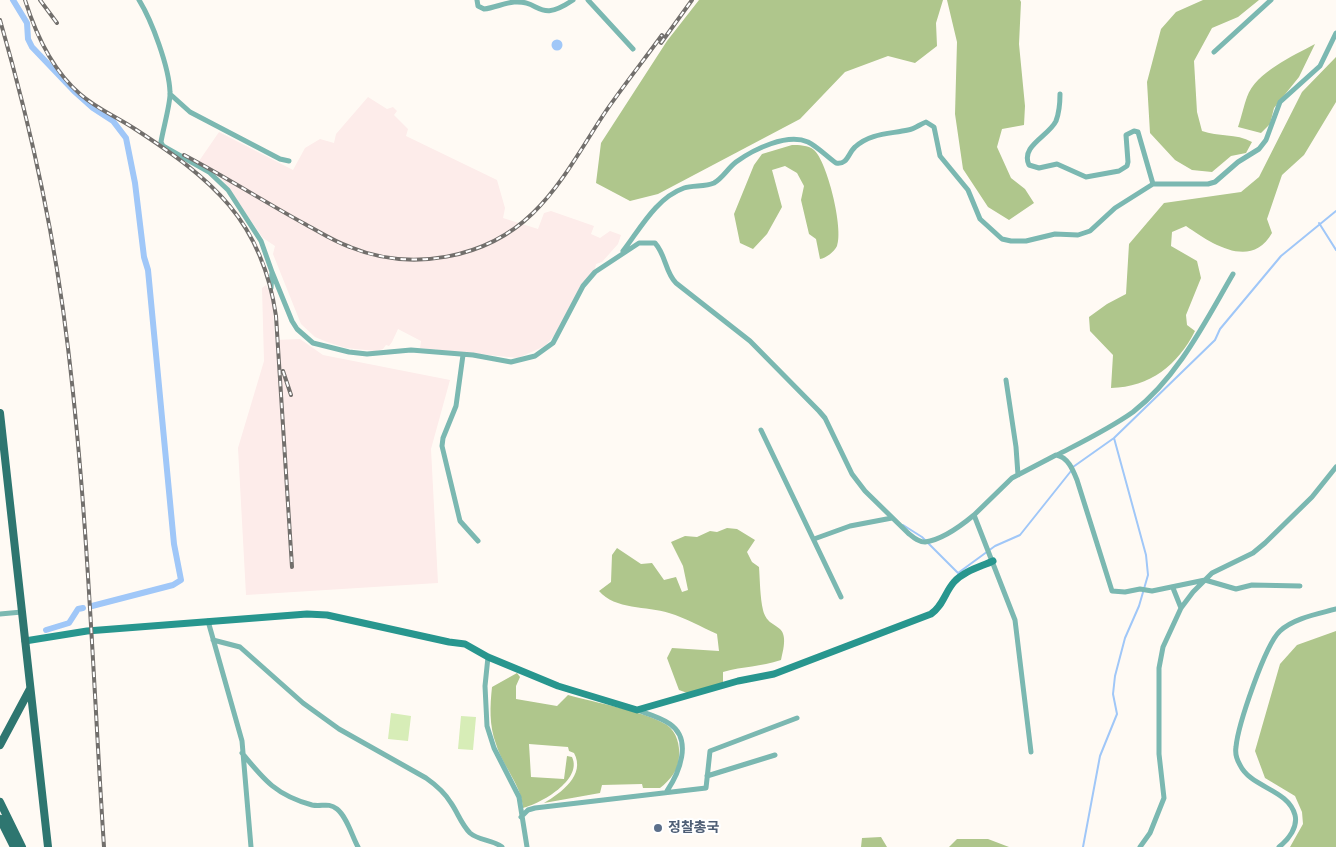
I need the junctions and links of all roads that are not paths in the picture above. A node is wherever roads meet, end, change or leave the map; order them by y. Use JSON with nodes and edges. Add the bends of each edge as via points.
{"nodes":[{"id":1,"x":139,"y":0,"type":"edge"},
{"id":2,"x":477,"y":0,"type":"edge"},
{"id":3,"x":573,"y":0,"type":"edge"},
{"id":4,"x":588,"y":0,"type":"edge"},
{"id":5,"x":1271,"y":0,"type":"edge"},
{"id":6,"x":1336,"y":33,"type":"edge"},
{"id":7,"x":633,"y":49,"type":"dead end"},
{"id":8,"x":1214,"y":52,"type":"dead end"},
{"id":9,"x":170,"y":94,"type":"junction"},
{"id":10,"x":1060,"y":94,"type":"dead end"},
{"id":11,"x":290,"y":161,"type":"dead end"},
{"id":12,"x":1153,"y":184,"type":"junction"},
{"id":13,"x":621,"y":254,"type":"junction"},
{"id":14,"x":272,"y":272,"type":"junction"},
{"id":15,"x":1233,"y":274,"type":"dead end"},
{"id":16,"x":271,"y":288,"type":"dead end"},
{"id":17,"x":463,"y":355,"type":"junction"},
{"id":18,"x":1006,"y":380,"type":"dead end"},
{"id":19,"x":0,"y":413,"type":"edge"},
{"id":20,"x":760,"y":430,"type":"dead end"},
{"id":21,"x":1056,"y":455,"type":"junction"},
{"id":22,"x":1336,"y":467,"type":"edge"},
{"id":23,"x":1018,"y":475,"type":"junction"},
{"id":24,"x":974,"y":516,"type":"junction"},
{"id":25,"x":892,"y":518,"type":"junction"},
{"id":26,"x":814,"y":539,"type":"junction"},
{"id":27,"x":478,"y":541,"type":"dead end"},
{"id":28,"x":993,"y":562,"type":"junction"},
{"id":29,"x":1205,"y":580,"type":"junction"},
{"id":30,"x":1300,"y":586,"type":"dead end"},
{"id":31,"x":1173,"y":588,"type":"junction"},
{"id":32,"x":841,"y":597,"type":"dead end"},
{"id":33,"x":1181,"y":608,"type":"junction"},
{"id":34,"x":1336,"y":609,"type":"edge"},
{"id":35,"x":22,"y":612,"type":"junction"},
{"id":36,"x":0,"y":614,"type":"edge"},
{"id":37,"x":208,"y":621,"type":"junction"},
{"id":38,"x":213,"y":640,"type":"junction"},
{"id":39,"x":25,"y":641,"type":"junction"},
{"id":40,"x":488,"y":657,"type":"junction"},
{"id":41,"x":30,"y":689,"type":"junction"},
{"id":42,"x":637,"y":710,"type":"junction"},
{"id":43,"x":797,"y":718,"type":"dead end"},
{"id":44,"x":0,"y":745,"type":"edge"},
{"id":45,"x":241,"y":752,"type":"junction"},
{"id":46,"x":1032,"y":752,"type":"dead end"},
{"id":47,"x":775,"y":755,"type":"dead end"},
{"id":48,"x":707,"y":776,"type":"junction"},
{"id":49,"x":668,"y":791,"type":"junction"},
{"id":50,"x":0,"y":802,"type":"edge"},
{"id":51,"x":521,"y":817,"type":"junction"},
{"id":52,"x":0,"y":819,"type":"edge"},
{"id":53,"x":14,"y":847,"type":"edge"},
{"id":54,"x":22,"y":847,"type":"edge"},
{"id":55,"x":48,"y":847,"type":"edge"},
{"id":56,"x":251,"y":847,"type":"edge"},
{"id":57,"x":358,"y":847,"type":"edge"},
{"id":58,"x":502,"y":847,"type":"edge"},
{"id":59,"x":527,"y":847,"type":"edge"},
{"id":60,"x":1140,"y":847,"type":"edge"},
{"id":61,"x":1279,"y":847,"type":"edge"}],
"edges":[{"from":1,"to":9,"type":"street","via":[[149,17]]},
{"from":2,"to":3,"type":"street","via":[[478,6],[484,9],[515,2],[547,11],[554,11]]},
{"from":4,"to":7,"type":"street"},
{"from":5,"to":8,"type":"street"},
{"from":6,"to":12,"type":"street","via":[[1320,66],[1280,102],[1266,140],[1259,149],[1215,182]]},
{"from":9,"to":11,"type":"street","via":[[190,112],[280,159]]},
{"from":9,"to":14,"type":"street","via":[[161,142],[163,146],[209,172],[228,190],[261,241]]},
{"from":10,"to":12,"type":"street","via":[[1056,122],[1031,148],[1029,165],[1040,168],[1058,164],[1086,177],[1119,171],[1128,162],[1126,135],[1134,131],[1140,136]]},
{"from":12,"to":13,"type":"street","via":[[1115,208],[1090,231],[1011,242],[1002,239],[980,219],[968,190],[940,156],[936,132],[931,124],[926,122],[909,130],[876,135],[854,148],[840,163],[808,143],[788,139],[748,155],[714,183],[692,186],[672,194],[650,214]]},
{"from":13,"to":17,"type":"street","via":[[595,272],[583,286],[560,333],[546,350],[511,362]]},
{"from":13,"to":25,"type":"street","via":[[639,243],[655,243],[676,283],[750,341],[819,411],[852,474]]},
{"from":14,"to":16,"type":"street"},
{"from":14,"to":17,"type":"street","via":[[292,321],[313,342],[327,348],[367,354],[411,350]]},
{"from":15,"to":21,"type":"street","via":[[1181,361],[1154,393],[1110,427]]},
{"from":17,"to":27,"type":"street","via":[[456,406],[442,446],[460,521]]},
{"from":18,"to":23,"type":"street"},
{"from":19,"to":35,"type":"main road"},
{"from":20,"to":26,"type":"street"},
{"from":21,"to":23,"type":"street"},
{"from":21,"to":31,"type":"street","via":[[1061,456],[1072,469],[1112,591]]},
{"from":22,"to":29,"type":"street","via":[[1312,498],[1253,553],[1212,573]]},
{"from":23,"to":24,"type":"street"},
{"from":24,"to":25,"type":"street","via":[[927,541],[915,540]]},
{"from":24,"to":28,"type":"street"},
{"from":25,"to":26,"type":"street","via":[[850,526]]},
{"from":26,"to":32,"type":"street"},
{"from":28,"to":42,"type":"street","via":[[964,574],[954,582],[938,610],[931,614],[774,674]]},
{"from":28,"to":46,"type":"street","via":[[1015,620]]},
{"from":29,"to":30,"type":"street","via":[[1236,589],[1252,585]]},
{"from":29,"to":31,"type":"street"},
{"from":29,"to":33,"type":"street"},
{"from":31,"to":33,"type":"street"},
{"from":33,"to":60,"type":"street","via":[[1163,647],[1159,668],[1164,798]]},
{"from":34,"to":61,"type":"street","via":[[1288,625],[1278,632],[1268,648],[1239,730],[1235,749],[1240,767],[1250,778],[1290,803],[1296,816],[1295,827]]},
{"from":35,"to":36,"type":"street"},
{"from":35,"to":39,"type":"main road"},
{"from":37,"to":38,"type":"street"},
{"from":37,"to":39,"type":"street","via":[[87,631]]},
{"from":37,"to":40,"type":"street","via":[[327,614],[465,644]]},
{"from":38,"to":45,"type":"street","via":[[236,713],[242,740]]},
{"from":38,"to":58,"type":"street","via":[[240,647],[303,703],[339,729],[439,787],[468,831]]},
{"from":39,"to":41,"type":"main road"},
{"from":40,"to":42,"type":"street","via":[[558,686]]},
{"from":40,"to":51,"type":"street","via":[[485,686],[487,726],[494,748],[519,797]]},
{"from":41,"to":44,"type":"main road"},
{"from":41,"to":55,"type":"main road"},
{"from":42,"to":49,"type":"street","via":[[672,725],[681,741],[680,767]]},
{"from":43,"to":48,"type":"street","via":[[714,748],[710,751]]},
{"from":45,"to":56,"type":"street"},
{"from":45,"to":57,"type":"street","via":[[268,784],[280,792],[315,806],[329,804],[339,810]]},
{"from":47,"to":48,"type":"street"},
{"from":48,"to":49,"type":"street","via":[[706,788]]},
{"from":49,"to":51,"type":"street","via":[[535,808]]},
{"from":50,"to":54,"type":"main road"},
{"from":51,"to":59,"type":"street"},
{"from":52,"to":53,"type":"main road"}]}
